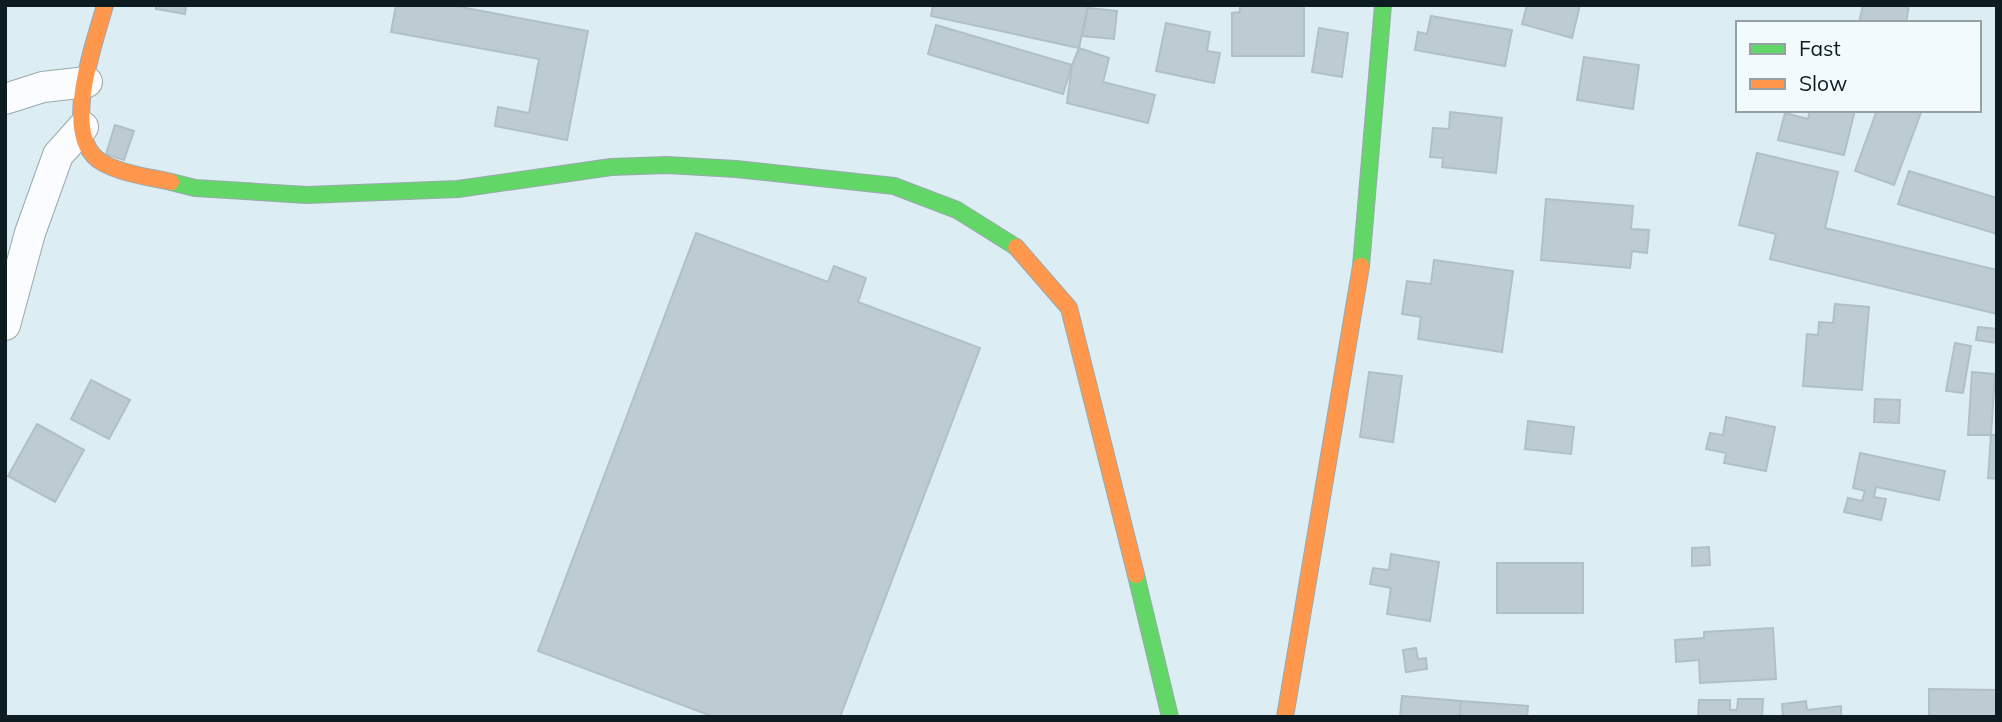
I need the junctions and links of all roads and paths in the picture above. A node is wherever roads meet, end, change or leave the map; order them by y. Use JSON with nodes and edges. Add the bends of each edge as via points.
{"nodes":[{"id":1,"x":105,"y":5,"type":"edge"},
{"id":2,"x":1383,"y":5,"type":"edge"},
{"id":3,"x":87,"y":82,"type":"junction"},
{"id":4,"x":5,"y":99,"type":"edge"},
{"id":5,"x":83,"y":127,"type":"junction"},
{"id":6,"x":5,"y":325,"type":"edge"},
{"id":7,"x":1170,"y":717,"type":"edge"},
{"id":8,"x":1286,"y":717,"type":"edge"}],
"edges":[{"from":1,"to":3,"type":"street"},
{"from":2,"to":8,"type":"street","via":[[1359,294]]},
{"from":3,"to":4,"type":"street","via":[[43,87]]},
{"from":3,"to":5,"type":"street","via":[[80,102]]},
{"from":5,"to":6,"type":"street","via":[[58,155],[30,233]]},
{"from":5,"to":7,"type":"street","via":[[85,143],[101,162],[195,188],[307,195],[444,190],[611,167],[667,165],[894,186],[957,210],[1021,250],[1069,308]]}]}
